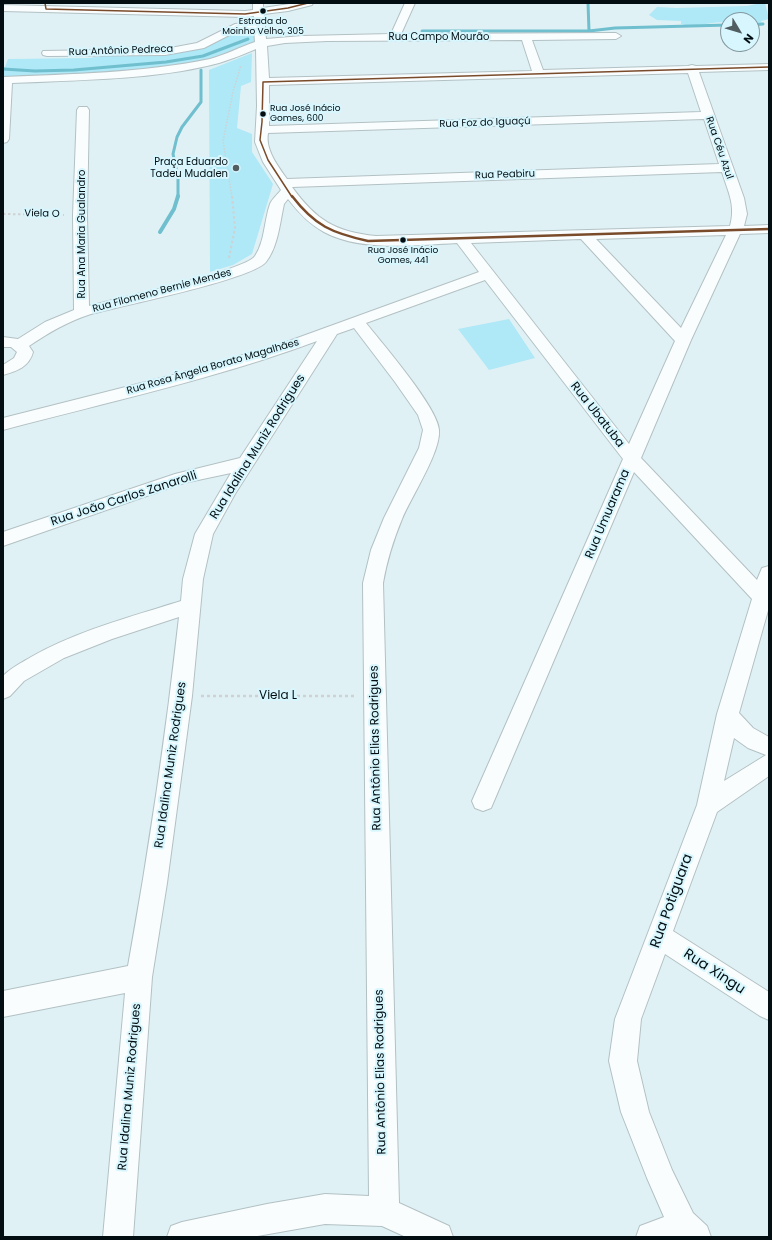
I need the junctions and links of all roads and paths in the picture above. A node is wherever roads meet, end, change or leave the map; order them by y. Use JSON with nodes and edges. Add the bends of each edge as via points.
{"nodes":[{"id":1,"x":308,"y":3,"type":"edge"},
{"id":2,"x":410,"y":3,"type":"edge"},
{"id":3,"x":45,"y":6,"type":"edge"},
{"id":4,"x":3,"y":8,"type":"edge"},
{"id":5,"x":258,"y":8,"type":"edge"},
{"id":6,"x":261,"y":24,"type":"junction"},
{"id":7,"x":446,"y":26,"type":"dead end"},
{"id":8,"x":397,"y":34,"type":"junction"},
{"id":9,"x":616,"y":36,"type":"dead end"},
{"id":10,"x":526,"y":37,"type":"junction"},
{"id":11,"x":261,"y":44,"type":"junction"},
{"id":12,"x":244,"y":51,"type":"junction"},
{"id":13,"x":47,"y":53,"type":"dead end"},
{"id":14,"x":769,"y":67,"type":"edge"},
{"id":15,"x":692,"y":68,"type":"junction"},
{"id":16,"x":538,"y":73,"type":"junction"},
{"id":17,"x":5,"y":80,"type":"edge"},
{"id":18,"x":263,"y":82,"type":"junction"},
{"id":19,"x":83,"y":110,"type":"dead end"},
{"id":20,"x":708,"y":115,"type":"junction"},
{"id":21,"x":262,"y":130,"type":"junction"},
{"id":22,"x":3,"y":139,"type":"edge"},
{"id":23,"x":727,"y":168,"type":"junction"},
{"id":24,"x":285,"y":187,"type":"junction"},
{"id":25,"x":3,"y":214,"type":"edge"},
{"id":26,"x":80,"y":215,"type":"junction"},
{"id":27,"x":736,"y":229,"type":"junction"},
{"id":28,"x":769,"y":229,"type":"edge"},
{"id":29,"x":584,"y":234,"type":"junction"},
{"id":30,"x":461,"y":239,"type":"junction"},
{"id":31,"x":488,"y":274,"type":"junction"},
{"id":32,"x":226,"y":275,"type":"junction"},
{"id":33,"x":82,"y":312,"type":"junction"},
{"id":34,"x":356,"y":321,"type":"junction"},
{"id":35,"x":332,"y":330,"type":"junction"},
{"id":36,"x":683,"y":340,"type":"junction"},
{"id":37,"x":3,"y":342,"type":"edge"},
{"id":38,"x":20,"y":345,"type":"junction"},
{"id":39,"x":3,"y":370,"type":"edge"},
{"id":40,"x":3,"y":424,"type":"edge"},
{"id":41,"x":632,"y":459,"type":"junction"},
{"id":42,"x":246,"y":463,"type":"junction"},
{"id":43,"x":3,"y":539,"type":"edge"},
{"id":44,"x":769,"y":574,"type":"edge"},
{"id":45,"x":762,"y":597,"type":"junction"},
{"id":46,"x":191,"y":605,"type":"junction"},
{"id":47,"x":3,"y":690,"type":"edge"},
{"id":48,"x":181,"y":696,"type":"junction"},
{"id":49,"x":375,"y":696,"type":"junction"},
{"id":50,"x":728,"y":714,"type":"junction"},
{"id":51,"x":769,"y":748,"type":"edge"},
{"id":52,"x":769,"y":764,"type":"edge"},
{"id":53,"x":483,"y":801,"type":"dead end"},
{"id":54,"x":708,"y":805,"type":"junction"},
{"id":55,"x":659,"y":936,"type":"junction"},
{"id":56,"x":139,"y":977,"type":"junction"},
{"id":57,"x":3,"y":1004,"type":"edge"},
{"id":58,"x":769,"y":1007,"type":"edge"},
{"id":59,"x":384,"y":1212,"type":"junction"},
{"id":60,"x":689,"y":1230,"type":"edge"},
{"id":61,"x":118,"y":1237,"type":"edge"},
{"id":62,"x":182,"y":1237,"type":"edge"},
{"id":63,"x":438,"y":1237,"type":"edge"},
{"id":64,"x":651,"y":1237,"type":"edge"}],
"edges":[{"from":1,"to":5,"type":"street"},
{"from":2,"to":8,"type":"street"},
{"from":3,"to":4,"type":"street"},
{"from":3,"to":5,"type":"street","via":[[201,14]]},
{"from":5,"to":6,"type":"street"},
{"from":6,"to":11,"type":"street"},
{"from":6,"to":13,"type":"street","name":"Rua Antônio Pedreca","via":[[239,26],[200,46],[165,52]]},
{"from":7,"to":8,"type":"street"},
{"from":8,"to":10,"type":"street","name":"Rua Campo Mourão"},
{"from":8,"to":11,"type":"street","name":"Rua Campo Mourão"},
{"from":9,"to":10,"type":"street","name":"Rua Campo Mourão"},
{"from":10,"to":16,"type":"street"},
{"from":11,"to":12,"type":"street","name":"Rua Campo Mourão"},
{"from":11,"to":18,"type":"street"},
{"from":12,"to":17,"type":"street","name":"Rua Campo Mourão","via":[[222,59],[163,69],[92,76]]},
{"from":12,"to":32,"type":"path","via":[[223,141],[235,228]]},
{"from":14,"to":15,"type":"street"},
{"from":15,"to":16,"type":"street"},
{"from":15,"to":20,"type":"street","name":"Rua Céu Azul"},
{"from":16,"to":18,"type":"street"},
{"from":17,"to":22,"type":"street"},
{"from":18,"to":21,"type":"street"},
{"from":19,"to":26,"type":"street","name":"Rua Ana Maria Gualandro"},
{"from":20,"to":21,"type":"street","name":"Rua Foz do Iguaçú"},
{"from":20,"to":23,"type":"street","name":"Rua Céu Azul"},
{"from":21,"to":24,"type":"street","via":[[260,140],[266,156]]},
{"from":23,"to":24,"type":"street","name":"Rua Peabiru"},
{"from":23,"to":27,"type":"street","name":"Rua Céu Azul","via":[[740,214]]},
{"from":24,"to":30,"type":"street","via":[[318,224],[338,233],[368,241]]},
{"from":24,"to":32,"type":"street","name":"Rua Filomeno Bernie Mendes","via":[[277,203],[268,242],[260,260]]},
{"from":25,"to":26,"type":"path","name":"Viela O"},
{"from":26,"to":33,"type":"street","name":"Rua Ana Maria Gualandro"},
{"from":27,"to":28,"type":"street"},
{"from":27,"to":29,"type":"street"},
{"from":27,"to":36,"type":"street","name":"Rua Umuarama"},
{"from":29,"to":30,"type":"street"},
{"from":29,"to":36,"type":"street"},
{"from":30,"to":31,"type":"street","name":"Rua Ubatuba"},
{"from":31,"to":34,"type":"street","name":"Rua Rosa Ângela Borato Magalhães"},
{"from":31,"to":41,"type":"street","name":"Rua Ubatuba"},
{"from":32,"to":33,"type":"street","name":"Rua Filomeno Bernie Mendes"},
{"from":33,"to":38,"type":"street","name":"Rua Ana Maria Gualandro","via":[[50,325]]},
{"from":34,"to":35,"type":"street","name":"Rua Rosa Ângela Borato Magalhães"},
{"from":34,"to":49,"type":"street","name":"Rua Antônio Elias Rodrigues","via":[[401,378],[426,415],[431,430],[428,448],[380,550],[373,583]]},
{"from":35,"to":40,"type":"street","name":"Rua Rosa Ângela Borato Magalhães","via":[[284,348],[178,379]]},
{"from":35,"to":42,"type":"street","name":"Rua Idalina Muniz Rodrigues"},
{"from":36,"to":41,"type":"street","name":"Rua Umuarama"},
{"from":37,"to":38,"type":"street"},
{"from":38,"to":39,"type":"street","via":[[24,348],[24,357],[15,365]]},
{"from":41,"to":45,"type":"street","name":"Rua Ubatuba"},
{"from":41,"to":53,"type":"street","name":"Rua Umuarama"},
{"from":42,"to":43,"type":"street","name":"Rua João Carlos Zanarolli","via":[[180,478]]},
{"from":42,"to":46,"type":"street","name":"Rua Idalina Muniz Rodrigues","via":[[204,534],[193,580]]},
{"from":44,"to":45,"type":"street","name":"Rua Potiguara"},
{"from":45,"to":50,"type":"street","name":"Rua Potiguara"},
{"from":46,"to":47,"type":"street","via":[[105,633],[57,652],[17,675]]},
{"from":46,"to":48,"type":"street","name":"Rua Idalina Muniz Rodrigues"},
{"from":48,"to":49,"type":"path","name":"Viela L"},
{"from":48,"to":56,"type":"street","name":"Rua Idalina Muniz Rodrigues"},
{"from":49,"to":59,"type":"street","name":"Rua Antônio Elias Rodrigues"},
{"from":50,"to":51,"type":"street","via":[[744,735]]},
{"from":50,"to":54,"type":"street","name":"Rua Potiguara"},
{"from":52,"to":54,"type":"street"},
{"from":54,"to":55,"type":"street","name":"Rua Potiguara"},
{"from":55,"to":58,"type":"street","name":"Rua Xingu"},
{"from":55,"to":60,"type":"street","name":"Rua Potiguara","via":[[628,1019],[623,1061],[635,1112],[661,1178]]},
{"from":56,"to":57,"type":"street"},
{"from":56,"to":61,"type":"street","name":"Rua Idalina Muniz Rodrigues"},
{"from":59,"to":62,"type":"street","via":[[325,1209],[267,1218]]},
{"from":59,"to":63,"type":"street"},
{"from":60,"to":64,"type":"street"}]}
